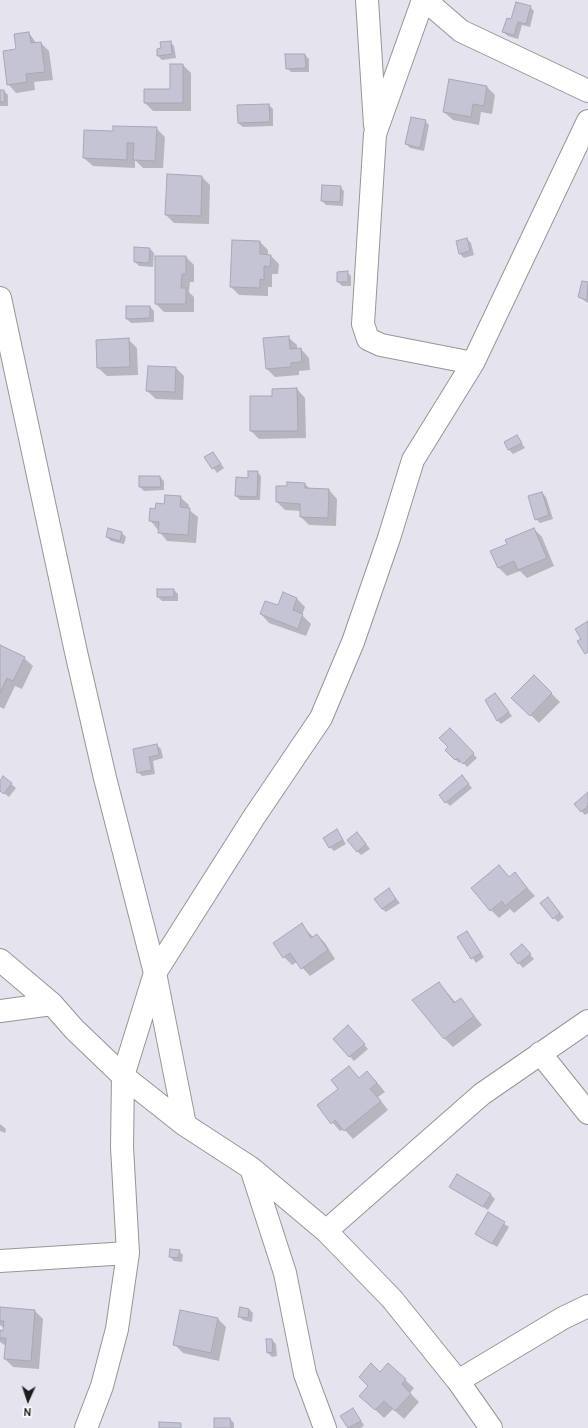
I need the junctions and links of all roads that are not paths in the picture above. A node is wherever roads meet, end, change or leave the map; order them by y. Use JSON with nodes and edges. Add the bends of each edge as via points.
{"nodes":[{"id":1,"x":367,"y":0,"type":"edge"},
{"id":2,"x":424,"y":0,"type":"edge"},
{"id":3,"x":588,"y":91,"type":"edge"},
{"id":4,"x":588,"y":121,"type":"edge"},
{"id":5,"x":375,"y":134,"type":"junction"},
{"id":6,"x":0,"y":298,"type":"edge"},
{"id":7,"x":473,"y":363,"type":"junction"},
{"id":8,"x":0,"y":960,"type":"edge"},
{"id":9,"x":155,"y":973,"type":"junction"},
{"id":10,"x":52,"y":1004,"type":"junction"},
{"id":11,"x":0,"y":1011,"type":"edge"},
{"id":12,"x":588,"y":1021,"type":"edge"},
{"id":13,"x":540,"y":1053,"type":"junction"},
{"id":14,"x":123,"y":1076,"type":"junction"},
{"id":15,"x":588,"y":1113,"type":"edge"},
{"id":16,"x":185,"y":1125,"type":"junction"},
{"id":17,"x":252,"y":1168,"type":"junction"},
{"id":18,"x":326,"y":1231,"type":"junction"},
{"id":19,"x":128,"y":1252,"type":"junction"},
{"id":20,"x":0,"y":1261,"type":"edge"},
{"id":21,"x":588,"y":1306,"type":"edge"},
{"id":22,"x":458,"y":1381,"type":"junction"},
{"id":23,"x":86,"y":1428,"type":"edge"},
{"id":24,"x":325,"y":1428,"type":"edge"},
{"id":25,"x":491,"y":1428,"type":"edge"}],
"edges":[{"from":1,"to":5,"type":"street"},
{"from":2,"to":3,"type":"street","via":[[461,30]]},
{"from":2,"to":5,"type":"street"},
{"from":4,"to":7,"type":"street"},
{"from":5,"to":7,"type":"street","via":[[363,324],[368,338],[381,345]]},
{"from":6,"to":9,"type":"street","via":[[105,778]]},
{"from":7,"to":9,"type":"street","via":[[413,460],[353,642],[321,718],[254,817]]},
{"from":8,"to":10,"type":"street"},
{"from":9,"to":14,"type":"street"},
{"from":9,"to":16,"type":"street"},
{"from":10,"to":11,"type":"street"},
{"from":10,"to":14,"type":"street"},
{"from":12,"to":13,"type":"street"},
{"from":13,"to":15,"type":"street"},
{"from":13,"to":18,"type":"street","via":[[482,1094]]},
{"from":14,"to":16,"type":"street"},
{"from":14,"to":19,"type":"street","via":[[122,1147]]},
{"from":16,"to":17,"type":"street"},
{"from":17,"to":18,"type":"street"},
{"from":17,"to":24,"type":"street","via":[[285,1273],[305,1374]]},
{"from":18,"to":22,"type":"street","via":[[392,1299]]},
{"from":19,"to":20,"type":"street"},
{"from":19,"to":23,"type":"street","via":[[118,1328],[102,1386]]},
{"from":21,"to":22,"type":"street","via":[[563,1318]]},
{"from":22,"to":25,"type":"street"}]}
